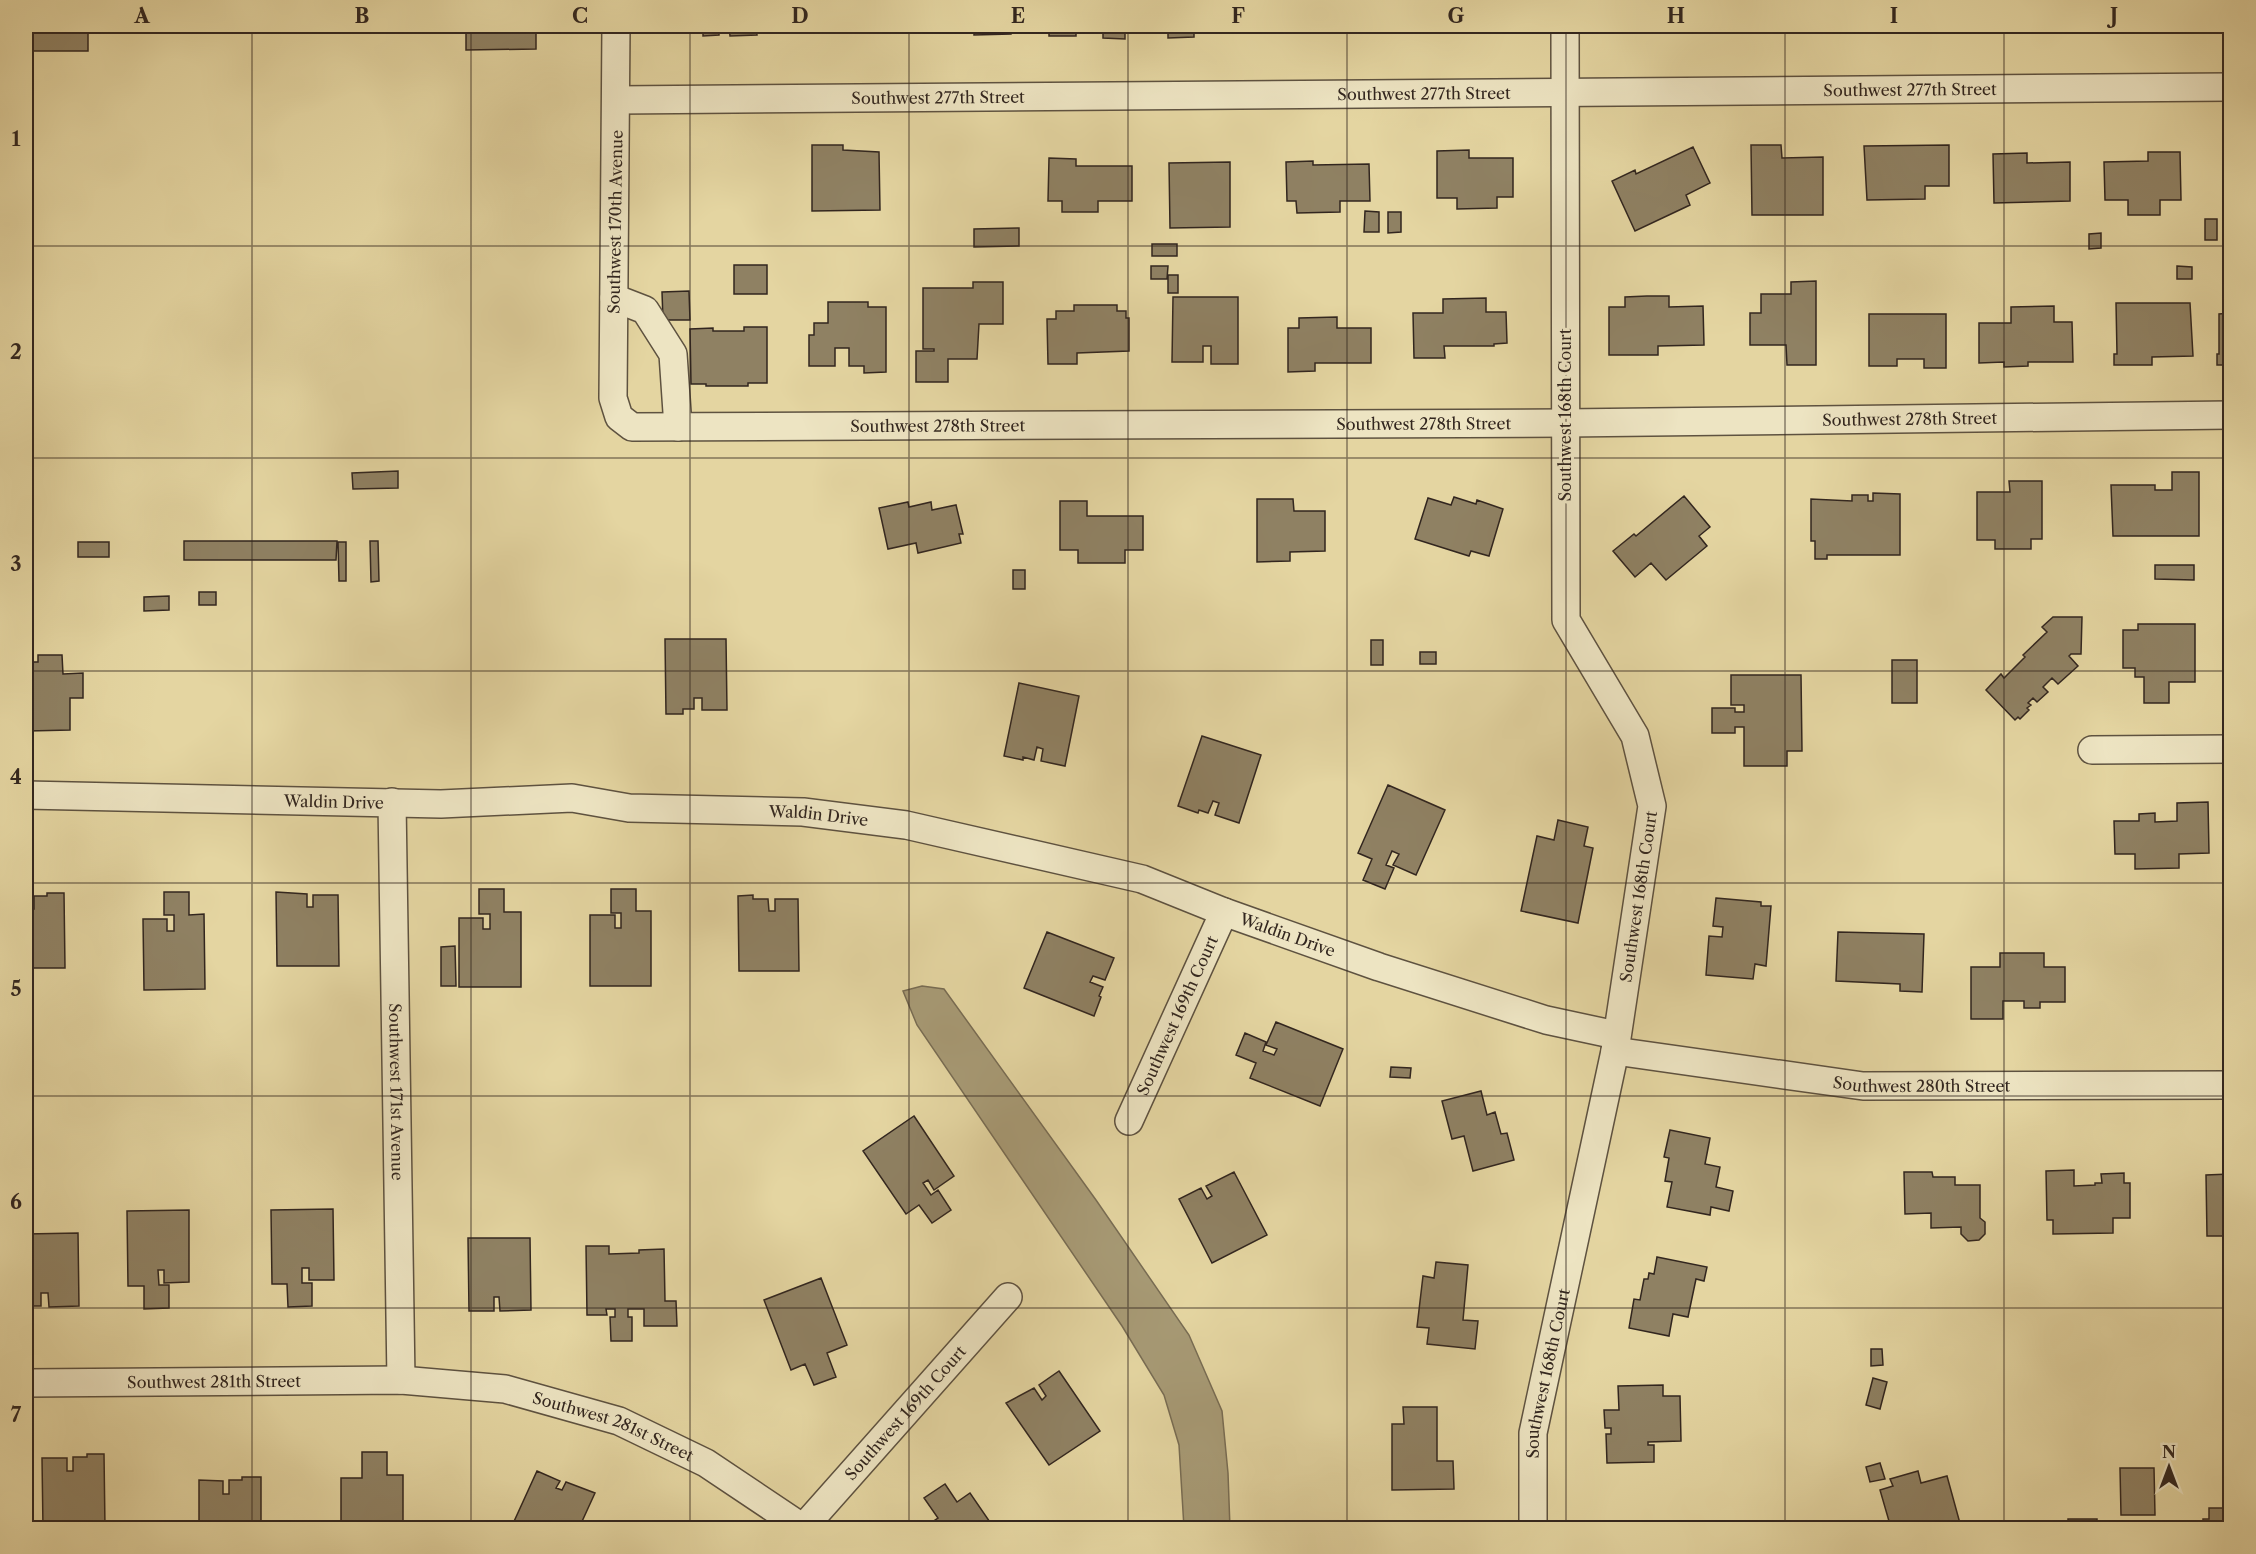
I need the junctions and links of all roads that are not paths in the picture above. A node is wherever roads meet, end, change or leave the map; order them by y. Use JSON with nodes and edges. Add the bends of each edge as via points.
{"nodes":[{"id":1,"x":616,"y":26,"type":"edge"},
{"id":2,"x":1565,"y":26,"type":"edge"},
{"id":3,"x":2230,"y":87,"type":"edge"},
{"id":4,"x":1565,"y":93,"type":"junction"},
{"id":5,"x":617,"y":100,"type":"junction"},
{"id":6,"x":614,"y":298,"type":"junction"},
{"id":7,"x":2230,"y":416,"type":"edge"},
{"id":8,"x":619,"y":417,"type":"joint"},
{"id":9,"x":1565,"y":423,"type":"junction"},
{"id":10,"x":678,"y":427,"type":"junction"},
{"id":11,"x":2230,"y":749,"type":"edge"},
{"id":12,"x":2092,"y":750,"type":"dead end"},
{"id":13,"x":26,"y":795,"type":"edge"},
{"id":14,"x":392,"y":802,"type":"junction"},
{"id":15,"x":1224,"y":912,"type":"junction"},
{"id":16,"x":1616,"y":1043,"type":"junction"},
{"id":17,"x":2230,"y":1085,"type":"edge"},
{"id":18,"x":1129,"y":1121,"type":"dead end"},
{"id":19,"x":1008,"y":1297,"type":"dead end"},
{"id":20,"x":402,"y":1380,"type":"junction"},
{"id":21,"x":26,"y":1383,"type":"edge"},
{"id":22,"x":803,"y":1528,"type":"edge"},
{"id":23,"x":1533,"y":1528,"type":"edge"}],
"edges":[{"from":1,"to":5,"type":"street","name":"Southwest 170th Avenue"},
{"from":2,"to":4,"type":"street","name":"Southwest 168th Court"},
{"from":3,"to":4,"type":"street","name":"Southwest 277th Street"},
{"from":4,"to":5,"type":"street","name":"Southwest 277th Street"},
{"from":4,"to":9,"type":"street","name":"Southwest 168th Court"},
{"from":5,"to":6,"type":"street","name":"Southwest 170th Avenue"},
{"from":6,"to":8,"type":"street","name":"Southwest 170th Avenue","via":[[613,398]]},
{"from":6,"to":10,"type":"street","via":[[645,310],[673,354]]},
{"from":7,"to":9,"type":"street","name":"Southwest 278th Street"},
{"from":8,"to":10,"type":"street","name":"Southwest 278th Street","via":[[632,427]]},
{"from":9,"to":10,"type":"street","name":"Southwest 278th Street"},
{"from":9,"to":16,"type":"street","name":"Southwest 168th Court","via":[[1566,620],[1635,736],[1652,806]]},
{"from":11,"to":12,"type":"street"},
{"from":13,"to":14,"type":"street","name":"Waldin Drive"},
{"from":14,"to":15,"type":"street","name":"Waldin Drive","via":[[441,804],[572,798],[629,807],[803,812],[906,825],[1142,879]]},
{"from":14,"to":20,"type":"street","name":"Southwest 171st Avenue"},
{"from":15,"to":16,"type":"street","name":"Waldin Drive","via":[[1379,967]]},
{"from":15,"to":18,"type":"street","name":"Southwest 169th Court"},
{"from":16,"to":17,"type":"street","name":"Southwest 280th Street","via":[[1863,1086]]},
{"from":16,"to":23,"type":"street","name":"Southwest 168th Court","via":[[1533,1433]]},
{"from":19,"to":22,"type":"street","name":"Southwest 169th Court"},
{"from":20,"to":21,"type":"street","name":"Southwest 281th Street"},
{"from":20,"to":22,"type":"street","name":"Southwest 281st Street","via":[[505,1389],[619,1421],[706,1463]]}]}
